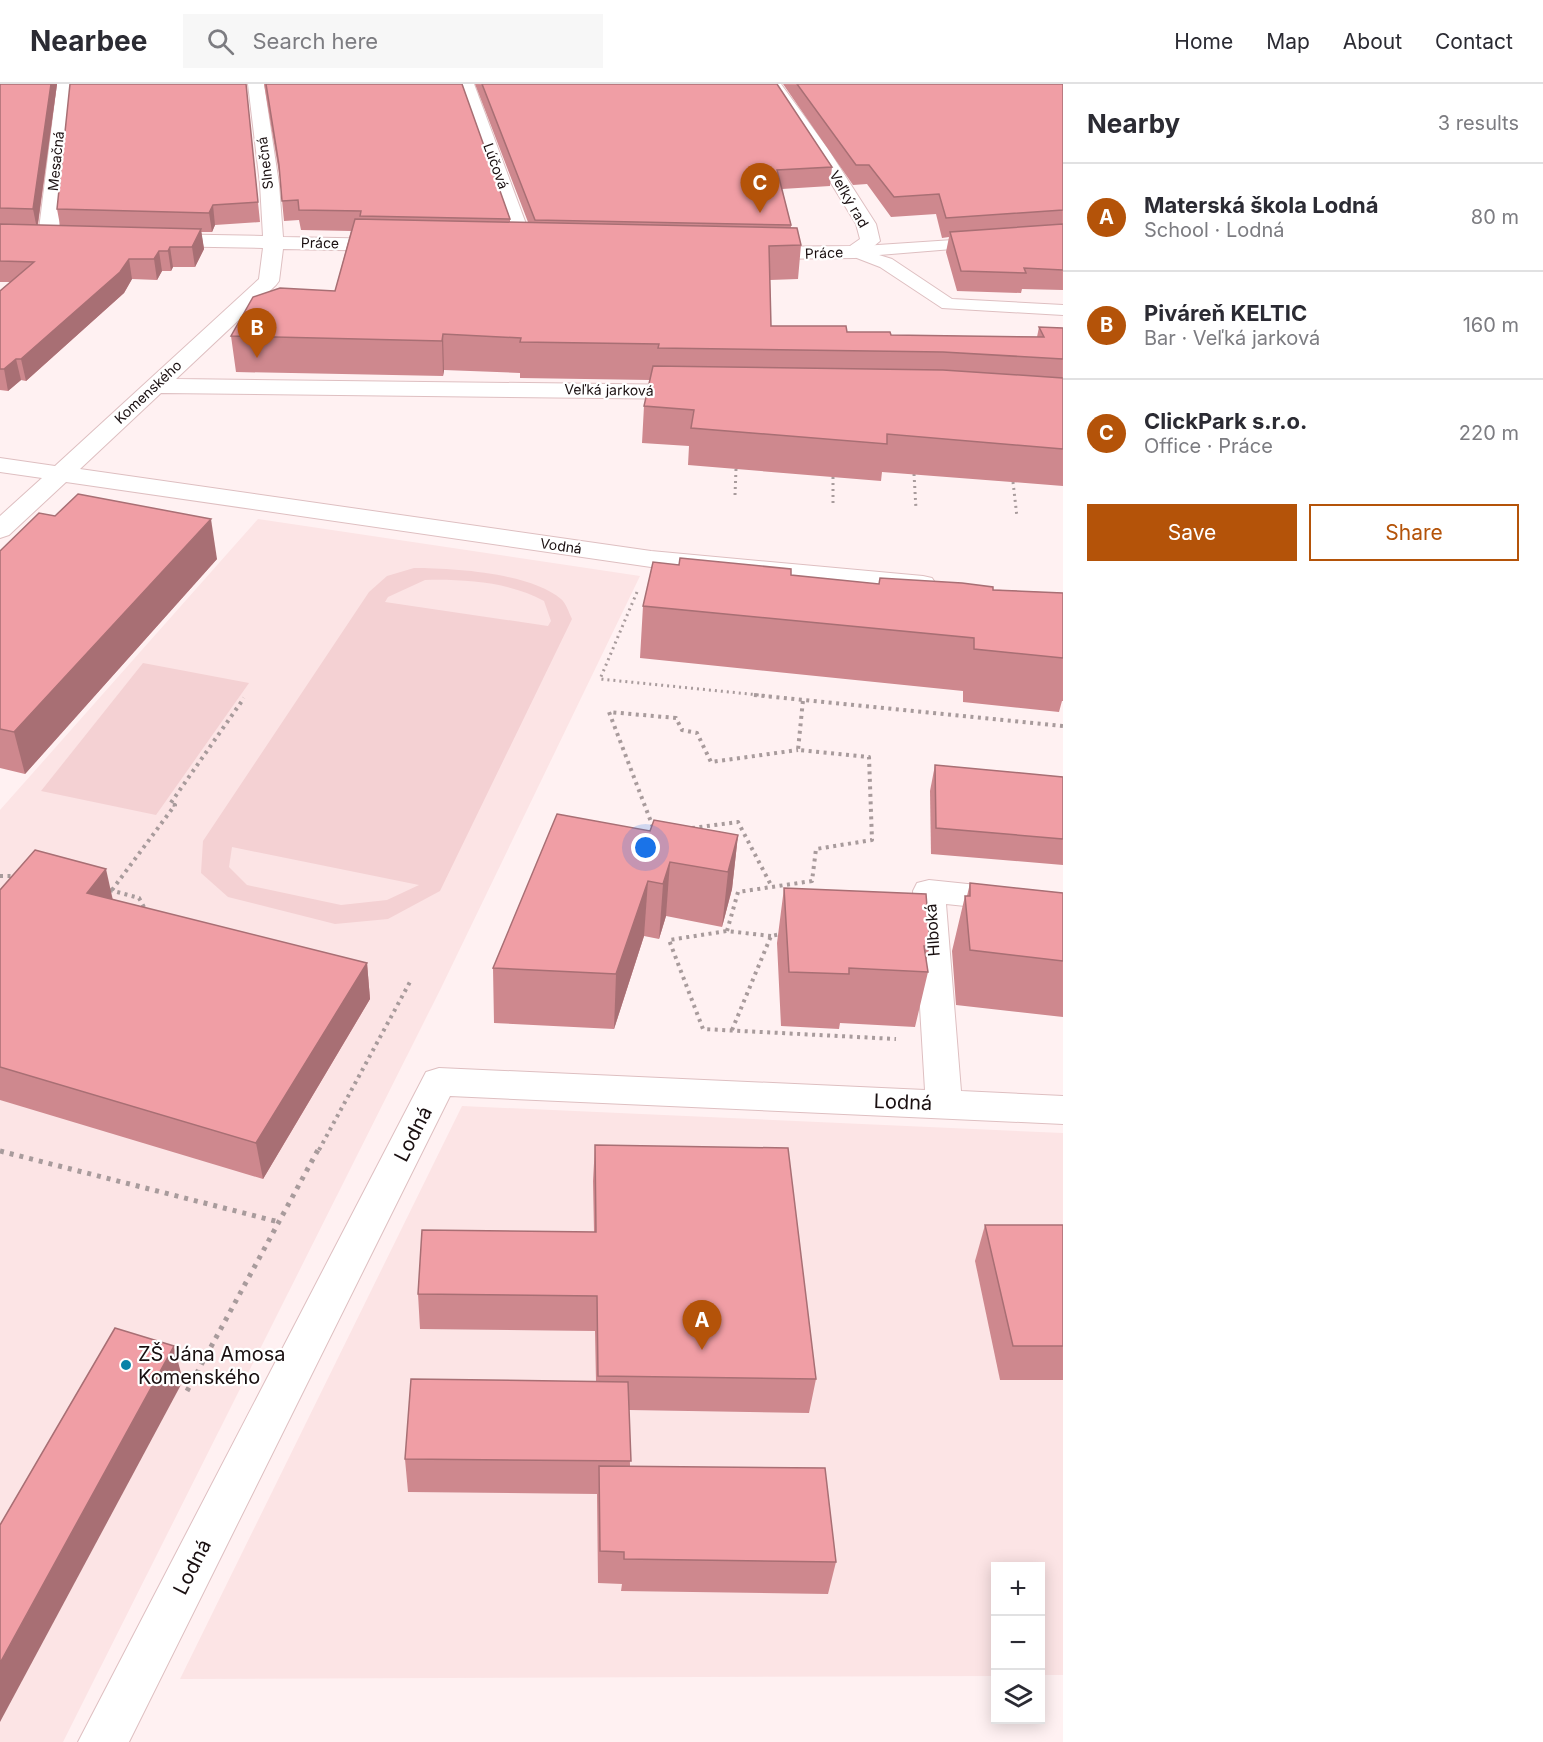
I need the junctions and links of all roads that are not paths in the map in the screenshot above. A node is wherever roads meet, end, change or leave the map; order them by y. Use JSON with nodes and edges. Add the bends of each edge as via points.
{"nodes":[{"id":1,"x":65,"y":84,"type":"edge"},
{"id":2,"x":256,"y":84,"type":"edge"},
{"id":3,"x":466,"y":84,"type":"edge"},
{"id":4,"x":774,"y":84,"type":"edge"},
{"id":5,"x":72,"y":238,"type":"edge"},
{"id":6,"x":141,"y":239,"type":"edge"},
{"id":7,"x":272,"y":242,"type":"junction"},
{"id":8,"x":994,"y":242,"type":"edge"},
{"id":9,"x":408,"y":245,"type":"edge"},
{"id":10,"x":502,"y":247,"type":"edge"},
{"id":11,"x":525,"y":248,"type":"junction"},
{"id":12,"x":549,"y":248,"type":"edge"},
{"id":13,"x":740,"y":252,"type":"edge"},
{"id":14,"x":855,"y":252,"type":"junction"},
{"id":15,"x":1063,"y":310,"type":"edge"},
{"id":16,"x":154,"y":386,"type":"junction"},
{"id":17,"x":717,"y":392,"type":"edge"},
{"id":18,"x":0,"y":465,"type":"edge"},
{"id":19,"x":62,"y":474,"type":"junction"},
{"id":20,"x":0,"y":530,"type":"edge"},
{"id":21,"x":944,"y":586,"type":"edge"},
{"id":22,"x":1063,"y":905,"type":"edge"},
{"id":23,"x":944,"y":1104,"type":"junction"},
{"id":24,"x":1063,"y":1110,"type":"edge"},
{"id":25,"x":103,"y":1742,"type":"edge"}],
"edges":[{"from":1,"to":5,"type":"street","name":"Mesačná","via":[[39,237]]},
{"from":2,"to":7,"type":"street","name":"Slnečná"},
{"from":3,"to":11,"type":"street","name":"Lúčová"},
{"from":4,"to":14,"type":"street","name":"Veľký rad","via":[[866,224],[870,241]]},
{"from":6,"to":7,"type":"street","name":"Práce"},
{"from":7,"to":9,"type":"street","name":"Práce"},
{"from":7,"to":16,"type":"street","name":"Komenského","via":[[269,280]]},
{"from":8,"to":14,"type":"lane"},
{"from":10,"to":11,"type":"street"},
{"from":11,"to":12,"type":"street"},
{"from":13,"to":14,"type":"street","name":"Práce"},
{"from":14,"to":15,"type":"lane","via":[[886,263],[948,304]]},
{"from":16,"to":17,"type":"street","name":"Veľká jarková"},
{"from":16,"to":19,"type":"street","name":"Komenského"},
{"from":18,"to":19,"type":"street","name":"Vodná"},
{"from":19,"to":20,"type":"street","name":"Komenského"},
{"from":19,"to":21,"type":"street","name":"Vodná","via":[[651,559]]},
{"from":22,"to":23,"type":"street","name":"Hlboká","via":[[929,891]]},
{"from":23,"to":24,"type":"street","name":"Lodná"},
{"from":23,"to":25,"type":"street","name":"Lodná","via":[[439,1082]]}]}
